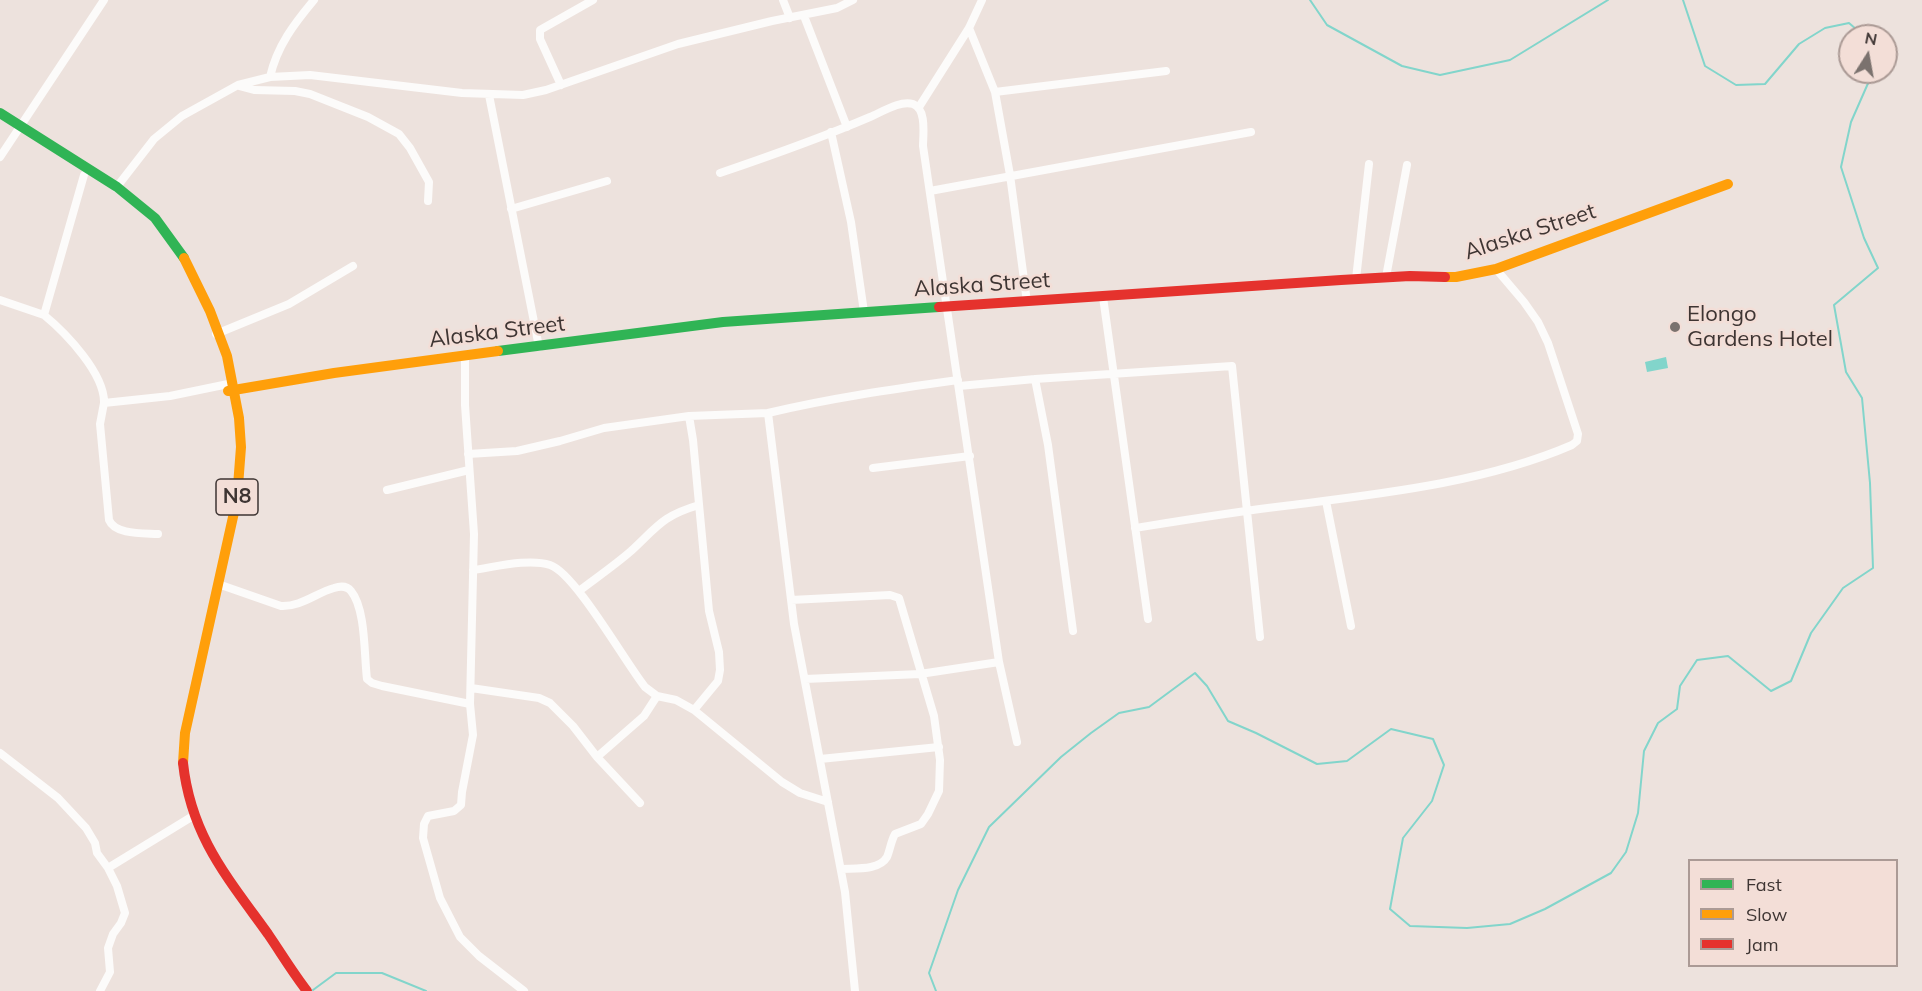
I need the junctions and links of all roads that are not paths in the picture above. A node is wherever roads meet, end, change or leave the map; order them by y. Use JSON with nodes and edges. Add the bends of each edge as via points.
{"nodes":[{"id":1,"x":104,"y":0,"type":"edge"},
{"id":2,"x":314,"y":0,"type":"edge"},
{"id":3,"x":593,"y":0,"type":"edge"},
{"id":4,"x":783,"y":0,"type":"edge"},
{"id":5,"x":853,"y":0,"type":"edge"},
{"id":6,"x":981,"y":0,"type":"edge"},
{"id":7,"x":804,"y":16,"type":"junction"},
{"id":8,"x":790,"y":18,"type":"junction"},
{"id":9,"x":969,"y":28,"type":"junction"},
{"id":10,"x":1166,"y":71,"type":"dead end"},
{"id":11,"x":270,"y":77,"type":"junction"},
{"id":12,"x":561,"y":85,"type":"junction"},
{"id":13,"x":238,"y":86,"type":"junction"},
{"id":14,"x":995,"y":92,"type":"junction"},
{"id":15,"x":489,"y":95,"type":"junction"},
{"id":16,"x":919,"y":107,"type":"junction"},
{"id":17,"x":0,"y":113,"type":"edge"},
{"id":18,"x":0,"y":122,"type":"edge"},
{"id":19,"x":847,"y":127,"type":"junction"},
{"id":20,"x":18,"y":128,"type":"junction"},
{"id":21,"x":831,"y":132,"type":"junction"},
{"id":22,"x":1251,"y":132,"type":"dead end"},
{"id":23,"x":0,"y":157,"type":"edge"},
{"id":24,"x":1369,"y":164,"type":"dead end"},
{"id":25,"x":1407,"y":165,"type":"dead end"},
{"id":26,"x":720,"y":173,"type":"dead end"},
{"id":27,"x":84,"y":175,"type":"junction"},
{"id":28,"x":1010,"y":175,"type":"junction"},
{"id":29,"x":607,"y":181,"type":"dead end"},
{"id":30,"x":1728,"y":184,"type":"dead end"},
{"id":31,"x":116,"y":189,"type":"junction"},
{"id":32,"x":930,"y":190,"type":"junction"},
{"id":33,"x":428,"y":201,"type":"dead end"},
{"id":34,"x":511,"y":209,"type":"junction"},
{"id":35,"x":353,"y":266,"type":"dead end"},
{"id":36,"x":1496,"y":269,"type":"junction"},
{"id":37,"x":1386,"y":277,"type":"junction"},
{"id":38,"x":1356,"y":279,"type":"junction"},
{"id":39,"x":1103,"y":297,"type":"junction"},
{"id":40,"x":0,"y":300,"type":"edge"},
{"id":41,"x":1027,"y":302,"type":"junction"},
{"id":42,"x":947,"y":307,"type":"junction"},
{"id":43,"x":864,"y":312,"type":"junction"},
{"id":44,"x":44,"y":315,"type":"junction"},
{"id":45,"x":215,"y":334,"type":"junction"},
{"id":46,"x":538,"y":347,"type":"junction"},
{"id":47,"x":465,"y":355,"type":"junction"},
{"id":48,"x":1113,"y":375,"type":"junction"},
{"id":49,"x":1035,"y":379,"type":"junction"},
{"id":50,"x":958,"y":383,"type":"junction"},
{"id":51,"x":230,"y":387,"type":"junction"},
{"id":52,"x":104,"y":403,"type":"junction"},
{"id":53,"x":768,"y":413,"type":"junction"},
{"id":54,"x":689,"y":416,"type":"junction"},
{"id":55,"x":468,"y":454,"type":"junction"},
{"id":56,"x":970,"y":456,"type":"junction"},
{"id":57,"x":873,"y":468,"type":"dead end"},
{"id":58,"x":469,"y":470,"type":"junction"},
{"id":59,"x":387,"y":490,"type":"dead end"},
{"id":60,"x":1326,"y":501,"type":"junction"},
{"id":61,"x":699,"y":505,"type":"junction"},
{"id":62,"x":1248,"y":510,"type":"junction"},
{"id":63,"x":1135,"y":528,"type":"junction"},
{"id":64,"x":158,"y":534,"type":"dead end"},
{"id":65,"x":473,"y":570,"type":"junction"},
{"id":66,"x":219,"y":584,"type":"junction"},
{"id":67,"x":579,"y":591,"type":"junction"},
{"id":68,"x":791,"y":600,"type":"junction"},
{"id":69,"x":1148,"y":619,"type":"dead end"},
{"id":70,"x":1351,"y":626,"type":"dead end"},
{"id":71,"x":1073,"y":631,"type":"dead end"},
{"id":72,"x":1260,"y":636,"type":"dead end"},
{"id":73,"x":200,"y":647,"type":"junction"},
{"id":74,"x":999,"y":662,"type":"junction"},
{"id":75,"x":920,"y":674,"type":"junction"},
{"id":76,"x":805,"y":679,"type":"junction"},
{"id":77,"x":471,"y":688,"type":"junction"},
{"id":78,"x":657,"y":696,"type":"junction"},
{"id":79,"x":470,"y":704,"type":"junction"},
{"id":80,"x":694,"y":710,"type":"junction"},
{"id":81,"x":1017,"y":742,"type":"dead end"},
{"id":82,"x":939,"y":747,"type":"junction"},
{"id":83,"x":0,"y":753,"type":"edge"},
{"id":84,"x":597,"y":757,"type":"junction"},
{"id":85,"x":820,"y":759,"type":"junction"},
{"id":86,"x":828,"y":802,"type":"junction"},
{"id":87,"x":640,"y":803,"type":"dead end"},
{"id":88,"x":190,"y":818,"type":"junction"},
{"id":89,"x":108,"y":868,"type":"junction"},
{"id":90,"x":841,"y":869,"type":"junction"},
{"id":91,"x":303,"y":987,"type":"edge"},
{"id":92,"x":99,"y":991,"type":"edge"},
{"id":93,"x":524,"y":991,"type":"edge"},
{"id":94,"x":855,"y":991,"type":"edge"}],
"edges":[{"from":1,"to":20,"type":"street"},
{"from":2,"to":11,"type":"street","via":[[286,36]]},
{"from":3,"to":12,"type":"street","via":[[540,30],[540,39]]},
{"from":4,"to":8,"type":"street"},
{"from":5,"to":7,"type":"street"},
{"from":6,"to":9,"type":"street"},
{"from":7,"to":8,"type":"street"},
{"from":7,"to":19,"type":"street"},
{"from":8,"to":12,"type":"street","via":[[678,45]]},
{"from":9,"to":14,"type":"street"},
{"from":9,"to":16,"type":"street"},
{"from":10,"to":14,"type":"street"},
{"from":11,"to":13,"type":"street"},
{"from":11,"to":15,"type":"street","via":[[310,75]]},
{"from":12,"to":15,"type":"street","via":[[523,94]]},
{"from":13,"to":31,"type":"street","via":[[182,116],[154,139]]},
{"from":13,"to":33,"type":"street","via":[[310,94],[399,134],[429,182]]},
{"from":14,"to":28,"type":"street"},
{"from":15,"to":34,"type":"street"},
{"from":16,"to":19,"type":"street","via":[[897,105]]},
{"from":16,"to":32,"type":"street"},
{"from":17,"to":20,"type":"main road","number":"N8"},
{"from":18,"to":20,"type":"main road","number":"N8"},
{"from":19,"to":21,"type":"street"},
{"from":20,"to":23,"type":"street"},
{"from":20,"to":27,"type":"main road","number":"N8"},
{"from":20,"to":31,"type":"main road","number":"N8"},
{"from":21,"to":26,"type":"street"},
{"from":21,"to":43,"type":"street","via":[[851,222]]},
{"from":22,"to":28,"type":"street"},
{"from":24,"to":38,"type":"street"},
{"from":25,"to":37,"type":"street"},
{"from":27,"to":31,"type":"main road","number":"N8"},
{"from":27,"to":44,"type":"street"},
{"from":28,"to":32,"type":"street"},
{"from":28,"to":41,"type":"street"},
{"from":29,"to":34,"type":"street"},
{"from":30,"to":36,"type":"main road","name":"Alaska Street"},
{"from":31,"to":45,"type":"main road","number":"N8","via":[[155,218],[177,248],[200,288]]},
{"from":32,"to":42,"type":"street"},
{"from":34,"to":46,"type":"street"},
{"from":35,"to":45,"type":"street","via":[[289,304]]},
{"from":36,"to":37,"type":"main road","name":"Alaska Street","via":[[1456,276]]},
{"from":36,"to":60,"type":"street","via":[[1524,302],[1548,343],[1575,420],[1577,441],[1537,460],[1495,472]]},
{"from":37,"to":38,"type":"main road","name":"Alaska Street"},
{"from":38,"to":39,"type":"main road","name":"Alaska Street"},
{"from":39,"to":41,"type":"main road","name":"Alaska Street"},
{"from":39,"to":48,"type":"street"},
{"from":40,"to":44,"type":"street"},
{"from":41,"to":42,"type":"main road","name":"Alaska Street"},
{"from":42,"to":43,"type":"main road","name":"Alaska Street"},
{"from":42,"to":50,"type":"street"},
{"from":43,"to":46,"type":"main road","name":"Alaska Street","via":[[723,321]]},
{"from":44,"to":52,"type":"street","via":[[80,351],[102,388]]},
{"from":45,"to":51,"type":"main road","number":"N8","via":[[227,356]]},
{"from":46,"to":47,"type":"main road","name":"Alaska Street"},
{"from":47,"to":51,"type":"main road","name":"Alaska Street"},
{"from":47,"to":55,"type":"street"},
{"from":48,"to":49,"type":"street"},
{"from":48,"to":62,"type":"street","via":[[1232,366]]},
{"from":48,"to":63,"type":"street"},
{"from":49,"to":50,"type":"street"},
{"from":49,"to":71,"type":"street","via":[[1048,445]]},
{"from":50,"to":53,"type":"street","via":[[900,387]]},
{"from":50,"to":56,"type":"street"},
{"from":51,"to":52,"type":"street"},
{"from":51,"to":66,"type":"main road","number":"N8","via":[[240,437],[239,472]]},
{"from":51,"to":73,"type":"main road","number":"N8","via":[[234,447],[230,498]]},
{"from":52,"to":64,"type":"street","via":[[100,424],[111,525]]},
{"from":53,"to":54,"type":"street"},
{"from":53,"to":68,"type":"street"},
{"from":54,"to":55,"type":"street","via":[[604,428],[517,451]]},
{"from":54,"to":61,"type":"street"},
{"from":55,"to":58,"type":"street"},
{"from":56,"to":57,"type":"street"},
{"from":56,"to":74,"type":"street"},
{"from":58,"to":59,"type":"street"},
{"from":58,"to":65,"type":"street"},
{"from":60,"to":62,"type":"street"},
{"from":60,"to":70,"type":"street"},
{"from":61,"to":67,"type":"street","via":[[666,517],[630,552]]},
{"from":61,"to":80,"type":"street","via":[[709,611],[720,670],[718,681]]},
{"from":62,"to":63,"type":"street"},
{"from":62,"to":72,"type":"street"},
{"from":63,"to":69,"type":"street"},
{"from":65,"to":67,"type":"street","via":[[550,565],[561,569]]},
{"from":65,"to":77,"type":"street"},
{"from":66,"to":73,"type":"main road","number":"N8"},
{"from":66,"to":79,"type":"street","via":[[281,606],[292,606],[335,587],[347,588],[360,610],[367,679],[382,686]]},
{"from":67,"to":78,"type":"street","via":[[645,687]]},
{"from":68,"to":75,"type":"street","via":[[899,598]]},
{"from":68,"to":76,"type":"street"},
{"from":73,"to":88,"type":"main road","number":"N8","via":[[182,751]]},
{"from":74,"to":75,"type":"street"},
{"from":74,"to":81,"type":"street"},
{"from":75,"to":76,"type":"street"},
{"from":75,"to":82,"type":"street"},
{"from":76,"to":85,"type":"street"},
{"from":77,"to":79,"type":"street"},
{"from":77,"to":84,"type":"street","via":[[550,703]]},
{"from":78,"to":80,"type":"street"},
{"from":78,"to":84,"type":"street","via":[[644,716]]},
{"from":79,"to":93,"type":"street","via":[[473,745],[461,805],[454,811],[428,816],[423,838],[440,898],[460,937]]},
{"from":80,"to":86,"type":"street","via":[[782,782]]},
{"from":82,"to":85,"type":"street"},
{"from":82,"to":90,"type":"street","via":[[939,791],[921,824],[895,834],[883,862]]},
{"from":83,"to":89,"type":"street","via":[[57,798],[86,828],[96,853]]},
{"from":84,"to":87,"type":"street"},
{"from":85,"to":86,"type":"street"},
{"from":86,"to":90,"type":"street"},
{"from":88,"to":89,"type":"street"},
{"from":88,"to":91,"type":"main road","number":"N8","via":[[231,887]]},
{"from":89,"to":92,"type":"street","via":[[125,913],[108,948],[110,972]]},
{"from":90,"to":94,"type":"street"}]}
